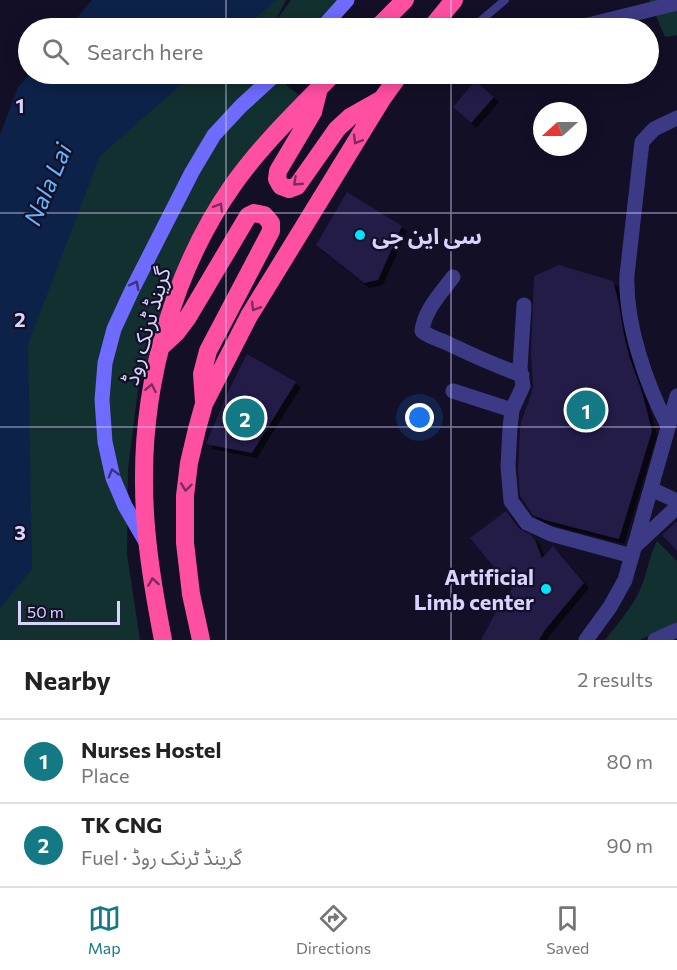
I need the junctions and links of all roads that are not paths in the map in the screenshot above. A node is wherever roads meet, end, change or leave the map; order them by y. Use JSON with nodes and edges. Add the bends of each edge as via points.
{"nodes":[{"id":1,"x":347,"y":0,"type":"edge"},
{"id":2,"x":405,"y":0,"type":"edge"},
{"id":3,"x":454,"y":0,"type":"edge"},
{"id":4,"x":505,"y":0,"type":"edge"},
{"id":5,"x":677,"y":3,"type":"edge"},
{"id":6,"x":331,"y":18,"type":"edge"},
{"id":7,"x":387,"y":18,"type":"edge"},
{"id":8,"x":442,"y":18,"type":"edge"},
{"id":9,"x":484,"y":18,"type":"edge"},
{"id":10,"x":616,"y":18,"type":"edge"},
{"id":11,"x":265,"y":84,"type":"edge"},
{"id":12,"x":324,"y":84,"type":"edge"},
{"id":13,"x":393,"y":84,"type":"edge"},
{"id":14,"x":320,"y":88,"type":"junction"},
{"id":15,"x":382,"y":99,"type":"junction"},
{"id":16,"x":677,"y":118,"type":"edge"},
{"id":17,"x":453,"y":277,"type":"dead end"},
{"id":18,"x":524,"y":305,"type":"dead end"},
{"id":19,"x":160,"y":348,"type":"junction"},
{"id":20,"x":522,"y":375,"type":"junction"},
{"id":21,"x":453,"y":391,"type":"dead end"},
{"id":22,"x":677,"y":396,"type":"edge"},
{"id":23,"x":204,"y":404,"type":"junction"},
{"id":24,"x":512,"y":410,"type":"junction"},
{"id":25,"x":668,"y":426,"type":"junction"},
{"id":26,"x":651,"y":489,"type":"junction"},
{"id":27,"x":677,"y":501,"type":"edge"},
{"id":28,"x":677,"y":507,"type":"edge"},
{"id":29,"x":147,"y":544,"type":"junction"},
{"id":30,"x":633,"y":551,"type":"junction"},
{"id":31,"x":677,"y":630,"type":"edge"},
{"id":32,"x":163,"y":640,"type":"edge"},
{"id":33,"x":201,"y":640,"type":"edge"},
{"id":34,"x":586,"y":640,"type":"edge"},
{"id":35,"x":654,"y":640,"type":"edge"}],
"edges":[{"from":1,"to":6,"type":"main road"},
{"from":2,"to":7,"type":"highway"},
{"from":3,"to":8,"type":"highway"},
{"from":4,"to":9,"type":"lane"},
{"from":5,"to":10,"type":"street"},
{"from":29,"to":11,"type":"main road","one_way":true,"via":[[125,506],[105,442],[105,363],[114,329],[192,172],[214,135]]},
{"from":12,"to":14,"type":"highway","name":"گرینڈ ٹرنک روڈ"},
{"from":13,"to":15,"type":"highway"},
{"from":15,"to":14,"type":"highway","one_way":true,"via":[[337,129],[297,186],[289,189],[281,186],[278,171],[313,112]]},
{"from":19,"to":14,"type":"highway","name":"گرینڈ ٹرنک روڈ","one_way":true,"via":[[173,304],[207,226],[256,154]]},
{"from":15,"to":23,"type":"highway","one_way":true,"via":[[249,316]]},
{"from":16,"to":25,"type":"street","via":[[654,129],[642,142],[627,275],[627,295],[642,362]]},
{"from":17,"to":20,"type":"street","via":[[429,311],[422,331]]},
{"from":18,"to":20,"type":"street"},
{"from":19,"to":23,"type":"highway","via":[[188,317],[248,216],[264,214],[271,223],[271,231],[208,351],[202,374]]},
{"from":29,"to":19,"type":"highway","name":"گرینڈ ٹرنک روڈ","one_way":true,"via":[[145,433]]},
{"from":20,"to":24,"type":"street","via":[[523,386]]},
{"from":21,"to":24,"type":"street"},
{"from":22,"to":25,"type":"street"},
{"from":23,"to":33,"type":"highway","one_way":true,"via":[[185,496],[185,543]]},
{"from":24,"to":30,"type":"street","via":[[508,466],[511,501],[528,523],[551,534]]},
{"from":25,"to":26,"type":"street"},
{"from":26,"to":27,"type":"street"},
{"from":26,"to":30,"type":"street"},
{"from":28,"to":30,"type":"street"},
{"from":32,"to":29,"type":"highway","name":"گرینڈ ٹرنک روڈ","one_way":true},
{"from":30,"to":34,"type":"street","via":[[625,580]]},
{"from":31,"to":35,"type":"street"}]}
